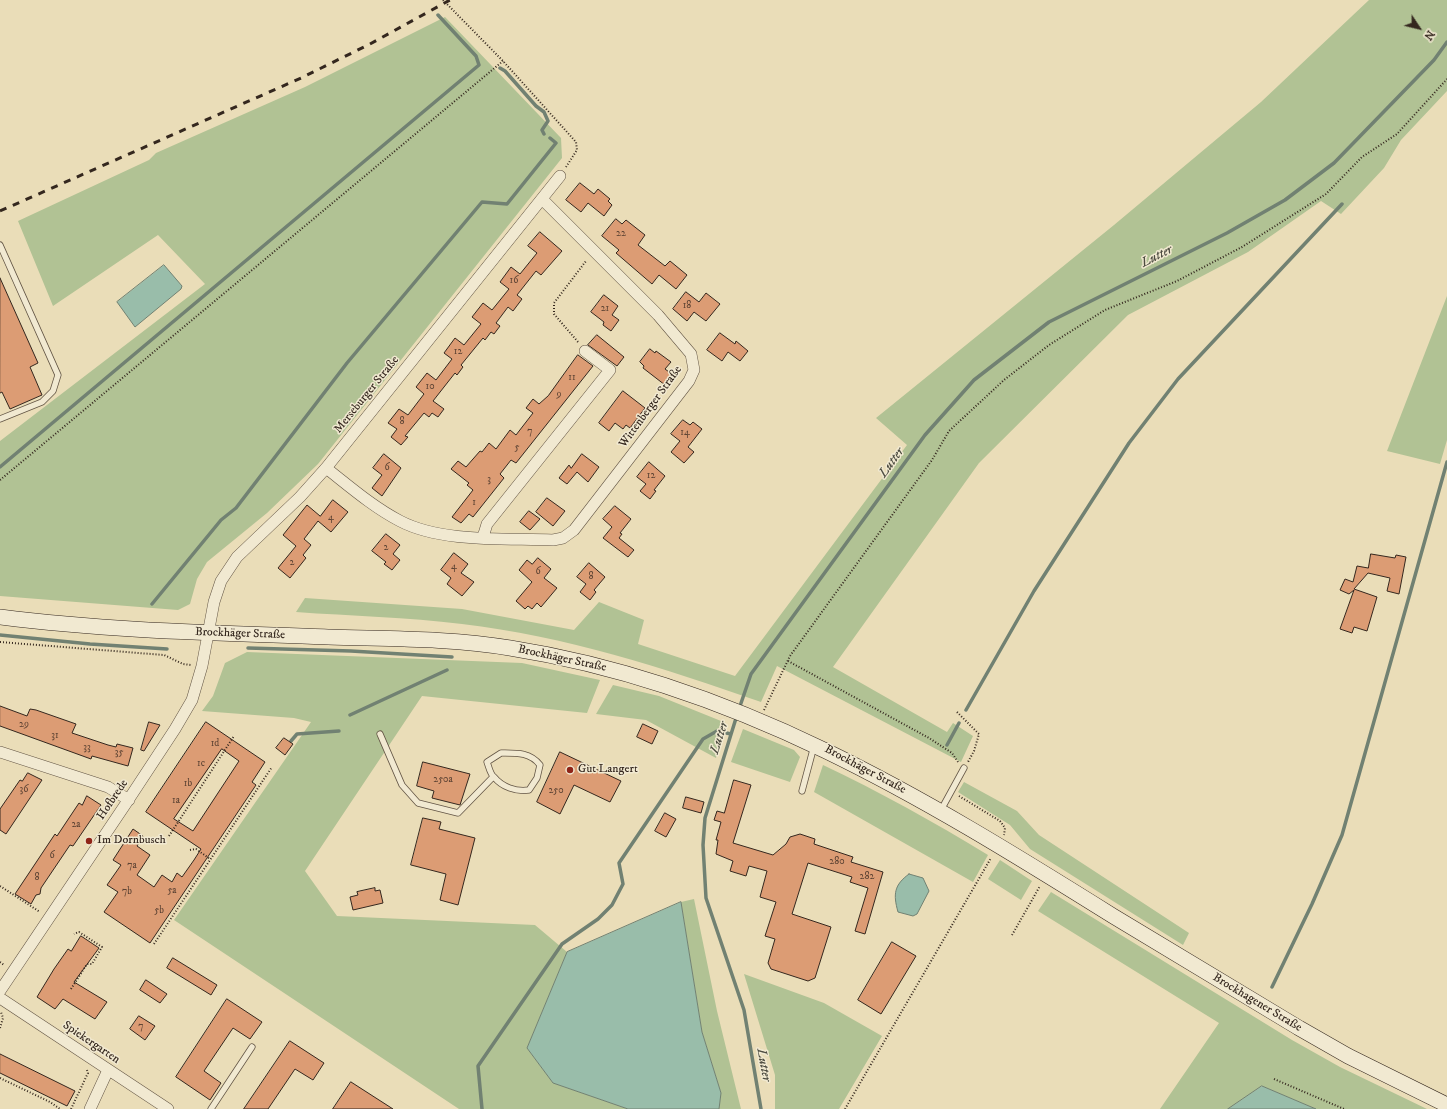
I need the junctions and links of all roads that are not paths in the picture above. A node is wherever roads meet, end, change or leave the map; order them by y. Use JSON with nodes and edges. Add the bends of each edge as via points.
{"nodes":[{"id":1,"x":560,"y":176,"type":"dead end"},
{"id":2,"x":542,"y":199,"type":"junction"},
{"id":3,"x":0,"y":245,"type":"edge"},
{"id":4,"x":585,"y":351,"type":"road end"},
{"id":5,"x":0,"y":419,"type":"edge"},
{"id":6,"x":326,"y":468,"type":"junction"},
{"id":7,"x":483,"y":538,"type":"junction"},
{"id":8,"x":0,"y":617,"type":"edge"},
{"id":9,"x":209,"y":633,"type":"junction"},
{"id":10,"x":380,"y":734,"type":"dead end"},
{"id":11,"x":815,"y":744,"type":"junction"},
{"id":12,"x":0,"y":752,"type":"edge"},
{"id":13,"x":964,"y":768,"type":"road end"},
{"id":14,"x":493,"y":777,"type":"junction"},
{"id":15,"x":802,"y":791,"type":"dead end"},
{"id":16,"x":129,"y":800,"type":"junction"},
{"id":17,"x":940,"y":811,"type":"junction"},
{"id":18,"x":1073,"y":890,"type":"joint"},
{"id":19,"x":0,"y":991,"type":"edge"},
{"id":20,"x":0,"y":998,"type":"edge"},
{"id":21,"x":252,"y":1048,"type":"dead end"},
{"id":22,"x":108,"y":1070,"type":"junction"},
{"id":23,"x":1447,"y":1105,"type":"edge"},
{"id":24,"x":90,"y":1109,"type":"edge"},
{"id":25,"x":168,"y":1109,"type":"edge"},
{"id":26,"x":210,"y":1109,"type":"edge"}],
"edges":[{"from":1,"to":2,"type":"street","name":"Merseburger Straße"},
{"from":2,"to":6,"type":"street","name":"Merseburger Straße"},
{"from":2,"to":7,"type":"street","name":"Wittenberger Straße","via":[[658,315],[691,354],[694,370],[689,381],[574,530],[563,538],[553,540]]},
{"from":3,"to":5,"type":"lane","via":[[58,375],[53,390],[42,402]]},
{"from":4,"to":7,"type":"street","via":[[610,370],[487,524]]},
{"from":6,"to":7,"type":"street","name":"Wittenberger Straße","via":[[401,522],[426,530]]},
{"from":6,"to":9,"type":"street","name":"Merseburger Straße","via":[[300,497],[237,557],[220,581]]},
{"from":8,"to":9,"type":"main road","name":"Brockhäger Straße"},
{"from":9,"to":11,"type":"main road","name":"Brockhäger Straße","via":[[423,640],[508,647],[611,669],[710,700]]},
{"from":9,"to":16,"type":"street","name":"Hofbrede","via":[[192,700]]},
{"from":10,"to":14,"type":"lane","via":[[402,785],[418,803],[458,813]]},
{"from":11,"to":15,"type":"lane"},
{"from":11,"to":17,"type":"main road","name":"Brockhäger Straße"},
{"from":12,"to":16,"type":"street","via":[[108,787]]},
{"from":13,"to":17,"type":"lane"},
{"from":14,"to":14,"type":"lane","via":[[487,762],[501,753],[522,753],[540,764],[537,778],[529,790],[521,791],[507,787]]},
{"from":16,"to":19,"type":"street","name":"Hofbrede"},
{"from":17,"to":18,"type":"main road","name":"Brockhäger Straße"},
{"from":18,"to":23,"type":"main road","name":"Brockhagener Straße","via":[[1299,1028],[1348,1056]]},
{"from":20,"to":22,"type":"street","name":"Spiekergarten"},
{"from":21,"to":26,"type":"lane"},
{"from":22,"to":24,"type":"street"},
{"from":22,"to":25,"type":"street","name":"Spiekergarten"}]}
